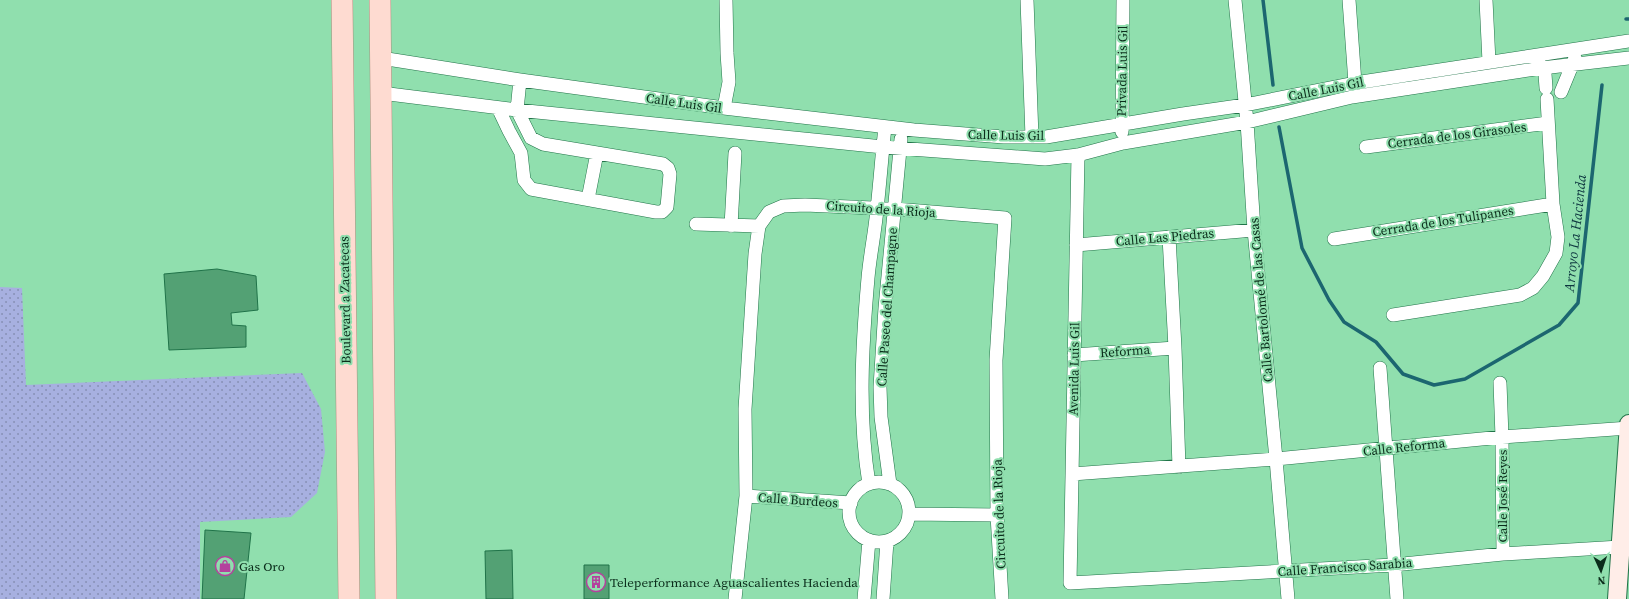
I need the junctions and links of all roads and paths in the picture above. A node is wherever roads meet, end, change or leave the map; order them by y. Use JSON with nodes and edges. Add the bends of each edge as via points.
{"nodes":[{"id":1,"x":342,"y":0,"type":"edge"},
{"id":2,"x":380,"y":0,"type":"edge"},
{"id":3,"x":726,"y":0,"type":"edge"},
{"id":4,"x":1027,"y":0,"type":"edge"},
{"id":5,"x":1123,"y":0,"type":"edge"},
{"id":6,"x":1235,"y":0,"type":"edge"},
{"id":7,"x":1350,"y":0,"type":"edge"},
{"id":8,"x":1486,"y":0,"type":"edge"},
{"id":9,"x":1629,"y":41,"type":"edge"},
{"id":10,"x":1577,"y":48,"type":"junction"},
{"id":11,"x":1533,"y":55,"type":"junction"},
{"id":12,"x":381,"y":58,"type":"junction"},
{"id":13,"x":1629,"y":58,"type":"edge"},
{"id":14,"x":1489,"y":62,"type":"junction"},
{"id":15,"x":1573,"y":64,"type":"junction"},
{"id":16,"x":1542,"y":68,"type":"junction"},
{"id":17,"x":520,"y":80,"type":"junction"},
{"id":18,"x":1355,"y":83,"type":"junction"},
{"id":19,"x":381,"y":93,"type":"junction"},
{"id":20,"x":1553,"y":95,"type":"junction"},
{"id":21,"x":1245,"y":105,"type":"junction"},
{"id":22,"x":498,"y":108,"type":"junction"},
{"id":23,"x":724,"y":108,"type":"junction"},
{"id":24,"x":517,"y":110,"type":"junction"},
{"id":25,"x":1247,"y":122,"type":"junction"},
{"id":26,"x":1548,"y":123,"type":"junction"},
{"id":27,"x":1122,"y":124,"type":"junction"},
{"id":28,"x":885,"y":127,"type":"junction"},
{"id":29,"x":902,"y":129,"type":"junction"},
{"id":30,"x":1032,"y":137,"type":"junction"},
{"id":31,"x":1123,"y":143,"type":"junction"},
{"id":32,"x":883,"y":147,"type":"junction"},
{"id":33,"x":1366,"y":147,"type":"dead end"},
{"id":34,"x":900,"y":148,"type":"junction"},
{"id":35,"x":597,"y":153,"type":"junction"},
{"id":36,"x":735,"y":153,"type":"dead end"},
{"id":37,"x":1078,"y":155,"type":"junction"},
{"id":38,"x":588,"y":199,"type":"junction"},
{"id":39,"x":1552,"y":204,"type":"junction"},
{"id":40,"x":877,"y":209,"type":"junction"},
{"id":41,"x":895,"y":209,"type":"junction"},
{"id":42,"x":696,"y":224,"type":"dead end"},
{"id":43,"x":731,"y":226,"type":"junction"},
{"id":44,"x":759,"y":226,"type":"junction"},
{"id":45,"x":1254,"y":230,"type":"junction"},
{"id":46,"x":1169,"y":237,"type":"junction"},
{"id":47,"x":1334,"y":239,"type":"dead end"},
{"id":48,"x":1076,"y":245,"type":"junction"},
{"id":49,"x":1393,"y":315,"type":"dead end"},
{"id":50,"x":1175,"y":348,"type":"junction"},
{"id":51,"x":1074,"y":355,"type":"junction"},
{"id":52,"x":1380,"y":368,"type":"dead end"},
{"id":53,"x":1500,"y":383,"type":"dead end"},
{"id":54,"x":1629,"y":424,"type":"edge"},
{"id":55,"x":1629,"y":428,"type":"edge"},
{"id":56,"x":1502,"y":437,"type":"junction"},
{"id":57,"x":1386,"y":448,"type":"junction"},
{"id":58,"x":1276,"y":459,"type":"junction"},
{"id":59,"x":1179,"y":467,"type":"junction"},
{"id":60,"x":1072,"y":474,"type":"junction"},
{"id":61,"x":869,"y":484,"type":"junction"},
{"id":62,"x":890,"y":484,"type":"junction"},
{"id":63,"x":746,"y":496,"type":"junction"},
{"id":64,"x":851,"y":503,"type":"junction"},
{"id":65,"x":910,"y":514,"type":"junction"},
{"id":66,"x":997,"y":515,"type":"junction"},
{"id":67,"x":869,"y":540,"type":"junction"},
{"id":68,"x":887,"y":541,"type":"junction"},
{"id":69,"x":1620,"y":547,"type":"junction"},
{"id":70,"x":1503,"y":554,"type":"junction"},
{"id":71,"x":1393,"y":565,"type":"junction"},
{"id":72,"x":1285,"y":571,"type":"junction"},
{"id":73,"x":1070,"y":582,"type":"joint"},
{"id":74,"x":349,"y":599,"type":"edge"},
{"id":75,"x":386,"y":599,"type":"edge"},
{"id":76,"x":735,"y":599,"type":"edge"},
{"id":77,"x":864,"y":599,"type":"edge"},
{"id":78,"x":884,"y":599,"type":"edge"},
{"id":79,"x":1002,"y":599,"type":"edge"},
{"id":80,"x":1288,"y":599,"type":"edge"},
{"id":81,"x":1397,"y":599,"type":"edge"},
{"id":82,"x":1617,"y":599,"type":"edge"}],
"edges":[{"from":1,"to":74,"type":"main road","name":"Boulevard a Zacatecas"},
{"from":2,"to":12,"type":"main road"},
{"from":3,"to":23,"type":"street","via":[[729,82]]},
{"from":4,"to":30,"type":"street"},
{"from":5,"to":27,"type":"street","name":"Privada Luis Gil"},
{"from":6,"to":21,"type":"street","name":"Calle Bartolomé de las Casas"},
{"from":7,"to":18,"type":"street"},
{"from":8,"to":14,"type":"street"},
{"from":9,"to":10,"type":"street","name":"Calle Luis Gil"},
{"from":10,"to":11,"type":"street","name":"Calle Luis Gil"},
{"from":10,"to":15,"type":"street"},
{"from":11,"to":14,"type":"street","name":"Calle Luis Gil"},
{"from":11,"to":16,"type":"street"},
{"from":12,"to":17,"type":"street","name":"Calle Luis Gil"},
{"from":12,"to":19,"type":"main road"},
{"from":13,"to":15,"type":"street","name":"Calle Luis Gil"},
{"from":14,"to":18,"type":"street","name":"Calle Luis Gil"},
{"from":15,"to":16,"type":"street","name":"Calle Luis Gil"},
{"from":15,"to":20,"type":"street"},
{"from":16,"to":20,"type":"street"},
{"from":16,"to":25,"type":"street","name":"Calle Luis Gil","via":[[1352,97]]},
{"from":17,"to":23,"type":"street","name":"Calle Luis Gil"},
{"from":17,"to":24,"type":"street"},
{"from":18,"to":21,"type":"street","name":"Calle Luis Gil"},
{"from":19,"to":22,"type":"street","name":"Calle Luis Gil"},
{"from":19,"to":75,"type":"main road"},
{"from":20,"to":26,"type":"street"},
{"from":21,"to":25,"type":"street","name":"Calle Bartolomé de las Casas"},
{"from":21,"to":27,"type":"street","name":"Calle Luis Gil"},
{"from":22,"to":24,"type":"street","name":"Calle Luis Gil"},
{"from":22,"to":38,"type":"street","via":[[521,153],[524,180],[531,189]]},
{"from":23,"to":28,"type":"street","name":"Calle Luis Gil"},
{"from":24,"to":32,"type":"street","name":"Calle Luis Gil"},
{"from":24,"to":35,"type":"street","via":[[531,138],[543,144]]},
{"from":25,"to":31,"type":"street","name":"Calle Luis Gil"},
{"from":25,"to":45,"type":"street","name":"Calle Bartolomé de las Casas"},
{"from":26,"to":33,"type":"street","name":"Cerrada de los Girasoles"},
{"from":26,"to":39,"type":"street"},
{"from":27,"to":30,"type":"street","name":"Calle Luis Gil","via":[[1046,137]]},
{"from":27,"to":31,"type":"street","name":"Privada Luis Gil"},
{"from":28,"to":29,"type":"street","name":"Calle Luis Gil"},
{"from":28,"to":32,"type":"street","name":"Calle Paseo del Champagne"},
{"from":29,"to":30,"type":"street","name":"Calle Luis Gil"},
{"from":29,"to":34,"type":"street","name":"Calle Paseo del Champagne"},
{"from":31,"to":37,"type":"street","name":"Calle Luis Gil"},
{"from":32,"to":34,"type":"street","name":"Calle Luis Gil"},
{"from":32,"to":40,"type":"street","name":"Calle Paseo del Champagne"},
{"from":34,"to":37,"type":"street","name":"Calle Luis Gil","via":[[1045,159]]},
{"from":34,"to":41,"type":"street","name":"Calle Paseo del Champagne"},
{"from":35,"to":38,"type":"street"},
{"from":35,"to":38,"type":"street","via":[[663,164],[670,174],[667,207],[662,212],[656,212]]},
{"from":36,"to":43,"type":"street"},
{"from":37,"to":48,"type":"street","name":"Avenida Luis Gil"},
{"from":39,"to":47,"type":"street","name":"Cerrada de los Tulipanes"},
{"from":39,"to":49,"type":"street","via":[[1558,237],[1556,253],[1534,288],[1520,295]]},
{"from":40,"to":41,"type":"street","name":"Circuito de la Rioja"},
{"from":40,"to":44,"type":"street","name":"Circuito de la Rioja","via":[[783,206],[769,212]]},
{"from":40,"to":61,"type":"street","name":"Calle Paseo del Champagne","via":[[863,338],[863,425]]},
{"from":41,"to":62,"type":"street","name":"Calle Paseo del Champagne","via":[[880,387]]},
{"from":41,"to":66,"type":"street","name":"Circuito de la Rioja","via":[[1005,218],[996,360]]},
{"from":42,"to":43,"type":"street"},
{"from":43,"to":44,"type":"street"},
{"from":44,"to":63,"type":"street","via":[[745,409]]},
{"from":45,"to":46,"type":"street","name":"Calle Las Piedras"},
{"from":45,"to":58,"type":"street","name":"Calle Bartolomé de las Casas"},
{"from":46,"to":48,"type":"street","name":"Calle Las Piedras"},
{"from":46,"to":50,"type":"street"},
{"from":48,"to":51,"type":"street","name":"Avenida Luis Gil"},
{"from":50,"to":51,"type":"street","name":"Reforma"},
{"from":50,"to":59,"type":"street"},
{"from":51,"to":60,"type":"street","name":"Avenida Luis Gil"},
{"from":52,"to":57,"type":"street"},
{"from":53,"to":56,"type":"street","name":"Calle José Reyes"},
{"from":54,"to":55,"type":"main road"},
{"from":55,"to":56,"type":"street","name":"Calle Reforma"},
{"from":55,"to":69,"type":"main road"},
{"from":56,"to":57,"type":"street","name":"Calle Reforma"},
{"from":56,"to":70,"type":"street","name":"Calle José Reyes"},
{"from":57,"to":58,"type":"street","name":"Calle Reforma"},
{"from":57,"to":71,"type":"street"},
{"from":58,"to":59,"type":"street","name":"Calle Reforma"},
{"from":58,"to":72,"type":"street","name":"Calle Bartolomé de las Casas"},
{"from":59,"to":60,"type":"street","name":"Calle Reforma"},
{"from":60,"to":73,"type":"street","name":"Avenida Luis Gil"},
{"from":61,"to":62,"type":"street"},
{"from":61,"to":64,"type":"street","via":[[861,488]]},
{"from":62,"to":65,"type":"street","via":[[905,496]]},
{"from":63,"to":64,"type":"street","name":"Calle Burdeos"},
{"from":63,"to":76,"type":"street"},
{"from":64,"to":67,"type":"street","via":[[851,521],[855,529]]},
{"from":65,"to":66,"type":"street"},
{"from":65,"to":68,"type":"street","via":[[902,531]]},
{"from":66,"to":79,"type":"street","name":"Circuito de la Rioja"},
{"from":67,"to":68,"type":"street"},
{"from":67,"to":77,"type":"street"},
{"from":68,"to":78,"type":"street"},
{"from":69,"to":70,"type":"street","name":"Calle Francisco Sarabia"},
{"from":69,"to":82,"type":"main road"},
{"from":70,"to":71,"type":"street","name":"Calle Francisco Sarabia"},
{"from":71,"to":72,"type":"street","name":"Calle Francisco Sarabia"},
{"from":71,"to":81,"type":"street"},
{"from":72,"to":73,"type":"street","name":"Calle Francisco Sarabia"},
{"from":72,"to":80,"type":"street","name":"Calle Bartolomé de las Casas"}]}
